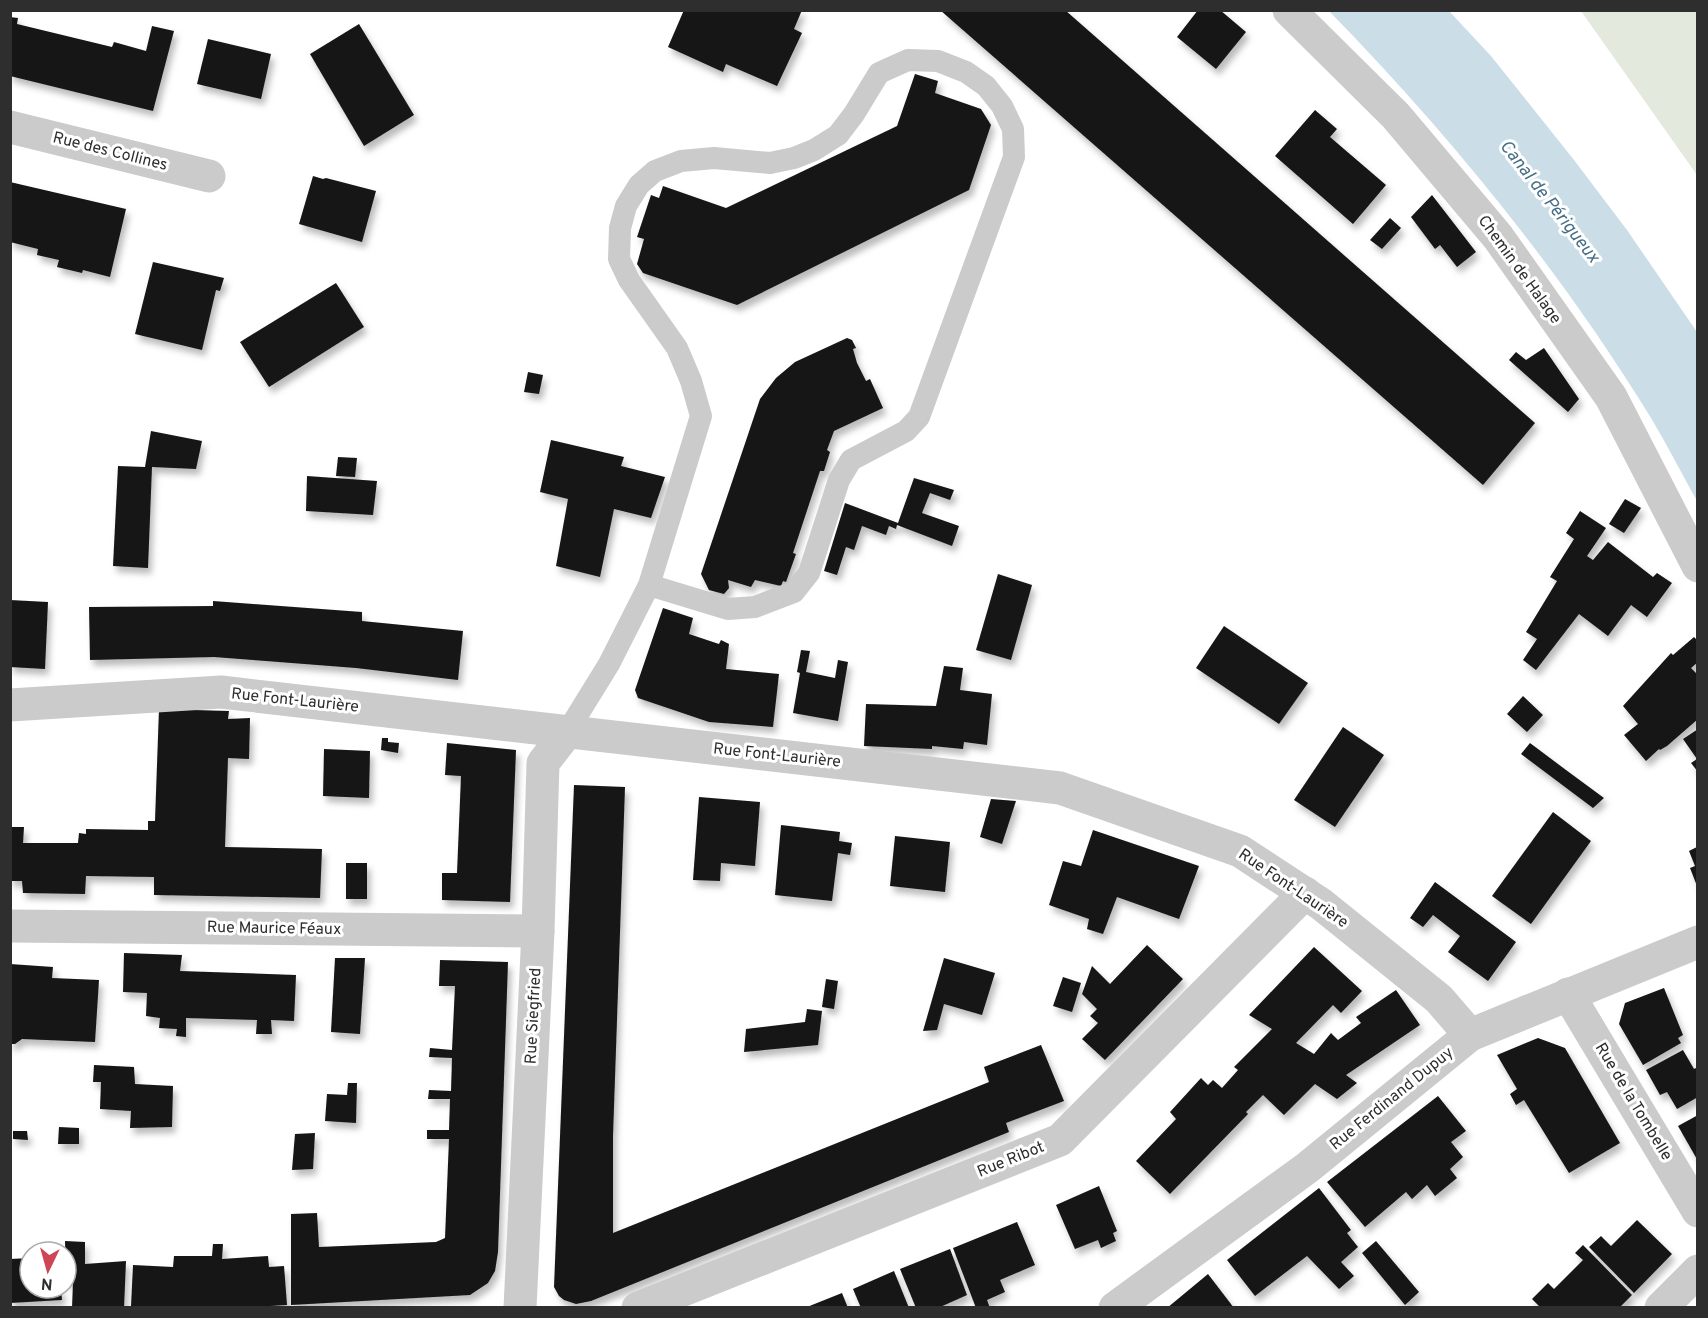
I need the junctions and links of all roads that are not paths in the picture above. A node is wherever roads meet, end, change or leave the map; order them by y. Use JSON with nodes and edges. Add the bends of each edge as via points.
{"nodes":[{"id":1,"x":1289,"y":10,"type":"edge"},
{"id":2,"x":10,"y":127,"type":"edge"},
{"id":3,"x":209,"y":176,"type":"dead end"},
{"id":4,"x":1698,"y":566,"type":"edge"},
{"id":5,"x":649,"y":585,"type":"junction"},
{"id":6,"x":10,"y":705,"type":"edge"},
{"id":7,"x":567,"y":732,"type":"junction"},
{"id":8,"x":1305,"y":893,"type":"junction"},
{"id":9,"x":10,"y":926,"type":"edge"},
{"id":10,"x":538,"y":931,"type":"junction"},
{"id":11,"x":1698,"y":942,"type":"edge"},
{"id":12,"x":1568,"y":994,"type":"junction"},
{"id":13,"x":1470,"y":1035,"type":"junction"},
{"id":14,"x":1698,"y":1211,"type":"edge"},
{"id":15,"x":1698,"y":1271,"type":"edge"},
{"id":16,"x":520,"y":1308,"type":"edge"},
{"id":17,"x":638,"y":1308,"type":"edge"},
{"id":18,"x":1115,"y":1308,"type":"edge"},
{"id":19,"x":1661,"y":1308,"type":"edge"}],
"edges":[{"from":1,"to":4,"type":"street","name":"Chemin de Halage","via":[[1396,116],[1498,237],[1611,397]]},
{"from":2,"to":3,"type":"street","name":"Rue des Collines"},
{"from":5,"to":5,"type":"lane","via":[[701,416],[677,348],[629,280],[619,259],[620,228],[626,206],[655,171],[681,161],[714,158],[770,163],[814,150],[838,135],[879,73],[908,60],[938,61],[966,72],[986,86],[1002,106],[1013,129],[1014,157],[919,417],[906,431],[851,460],[838,480],[809,573],[794,592],[756,607],[728,609]]},
{"from":5,"to":7,"type":"lane","via":[[609,663]]},
{"from":6,"to":7,"type":"street","name":"Rue Font-Laurière","via":[[221,692]]},
{"from":7,"to":8,"type":"street","name":"Rue Font-Laurière","via":[[1060,788],[1240,851]]},
{"from":7,"to":10,"type":"street","name":"Rue Siegfried","via":[[543,763]]},
{"from":8,"to":13,"type":"street","name":"Rue Font-Laurière","via":[[1439,999]]},
{"from":8,"to":17,"type":"street","name":"Rue Ribot","via":[[1060,1140]]},
{"from":9,"to":10,"type":"street","name":"Rue Maurice Féaux"},
{"from":10,"to":16,"type":"street","name":"Rue Siegfried"},
{"from":11,"to":12,"type":"street","name":"Rue Ferdinand Dupuy"},
{"from":12,"to":13,"type":"street","name":"Rue Ferdinand Dupuy"},
{"from":12,"to":14,"type":"street","name":"Rue de la Tombelle"},
{"from":13,"to":18,"type":"street","name":"Rue Ferdinand Dupuy","via":[[1307,1168]]},
{"from":15,"to":19,"type":"street"}]}
